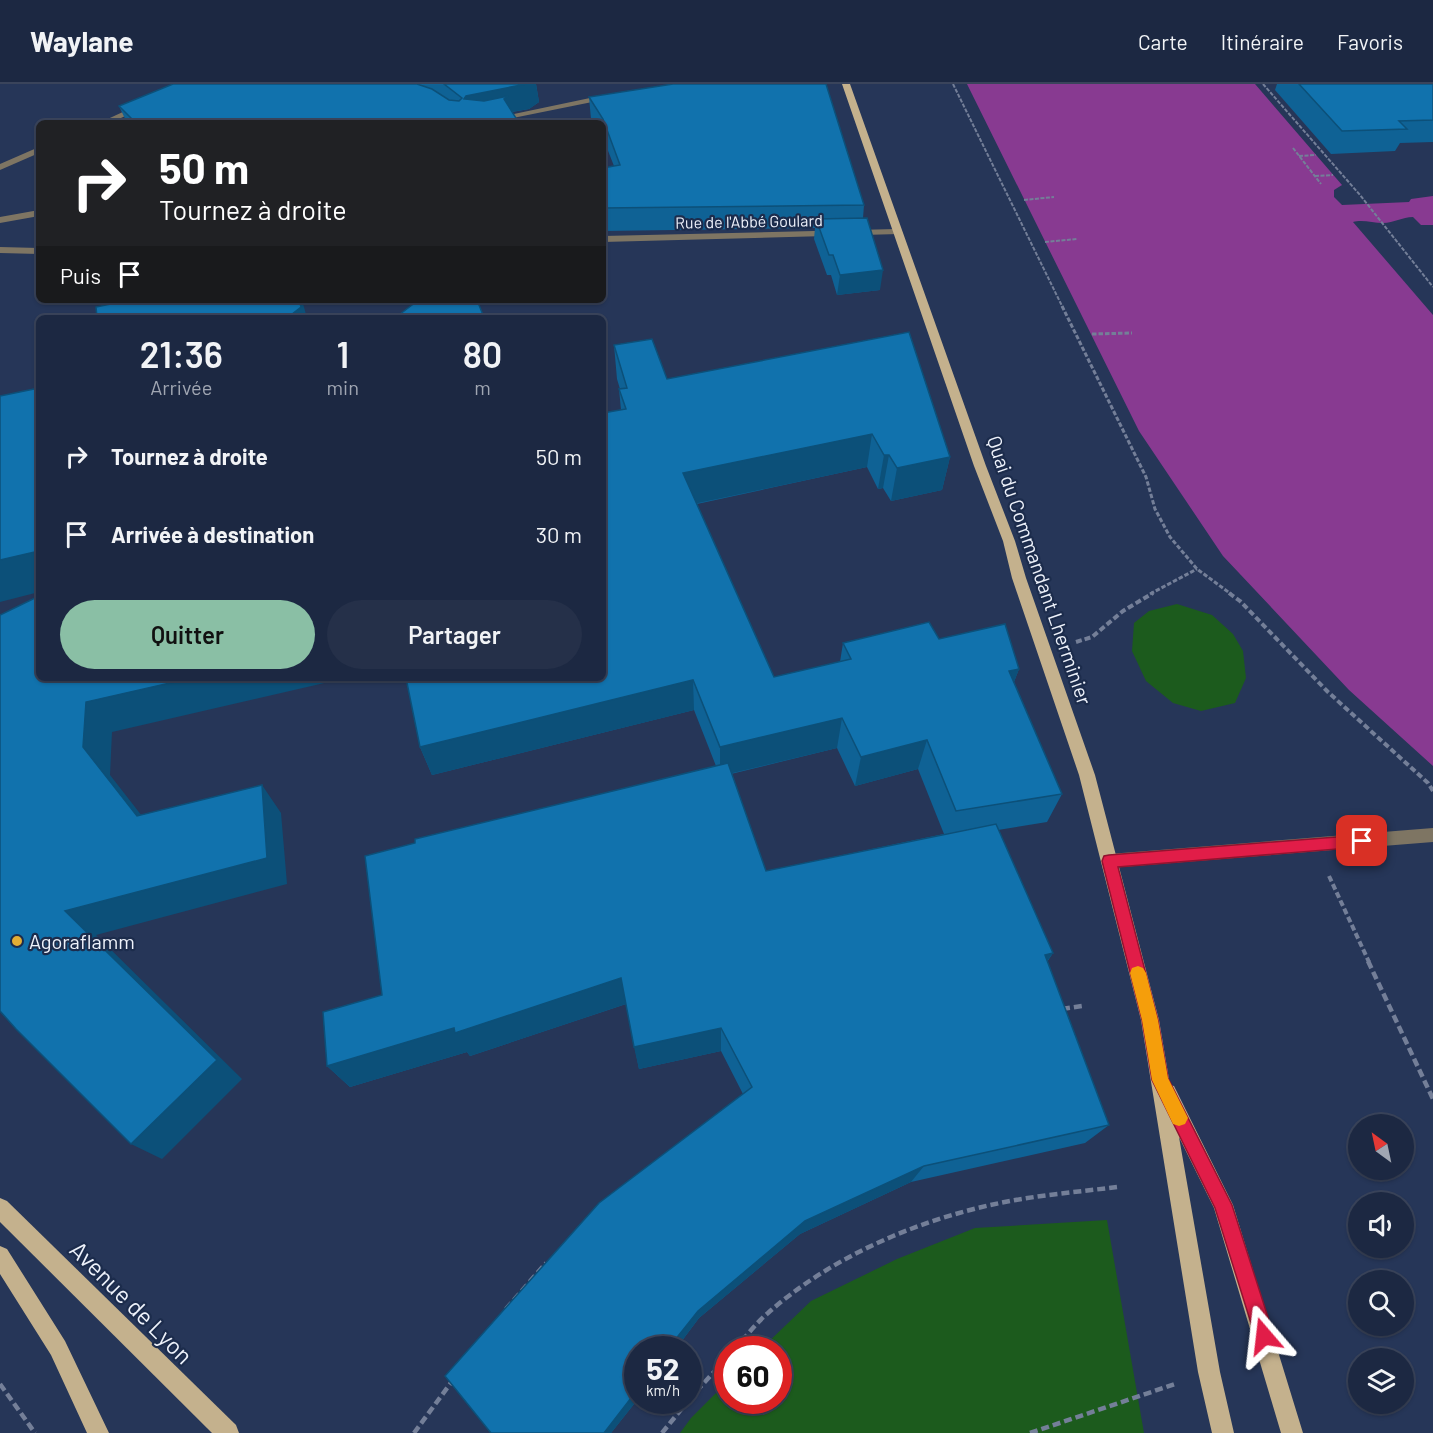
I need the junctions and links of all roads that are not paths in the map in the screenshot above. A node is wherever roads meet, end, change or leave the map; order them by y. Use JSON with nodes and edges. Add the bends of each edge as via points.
{"nodes":[{"id":1,"x":846,"y":84,"type":"edge"},
{"id":2,"x":619,"y":94,"type":"edge"},
{"id":3,"x":155,"y":101,"type":"edge"},
{"id":4,"x":111,"y":120,"type":"edge"},
{"id":5,"x":490,"y":120,"type":"edge"},
{"id":6,"x":36,"y":151,"type":"edge"},
{"id":7,"x":0,"y":166,"type":"edge"},
{"id":8,"x":36,"y":214,"type":"edge"},
{"id":9,"x":0,"y":220,"type":"edge"},
{"id":10,"x":896,"y":232,"type":"junction"},
{"id":11,"x":606,"y":239,"type":"edge"},
{"id":12,"x":0,"y":250,"type":"edge"},
{"id":13,"x":36,"y":251,"type":"edge"},
{"id":14,"x":1433,"y":835,"type":"edge"},
{"id":15,"x":1109,"y":861,"type":"junction"},
{"id":16,"x":1160,"y":1080,"type":"junction"},
{"id":17,"x":0,"y":1208,"type":"edge"},
{"id":18,"x":0,"y":1256,"type":"edge"},
{"id":19,"x":98,"y":1433,"type":"edge"},
{"id":20,"x":228,"y":1433,"type":"edge"},
{"id":21,"x":1223,"y":1433,"type":"edge"},
{"id":22,"x":1292,"y":1433,"type":"edge"}],
"edges":[{"from":1,"to":10,"type":"main road","name":"Quai du Commandant Lherminier"},
{"from":2,"to":5,"type":"street"},
{"from":3,"to":4,"type":"street"},
{"from":6,"to":7,"type":"street"},
{"from":8,"to":9,"type":"street"},
{"from":10,"to":11,"type":"street","name":"Rue de l'Abbé Goulard"},
{"from":10,"to":15,"type":"main road","name":"Quai du Commandant Lherminier","via":[[1010,541],[1019,578],[1087,775]]},
{"from":12,"to":13,"type":"street"},
{"from":14,"to":15,"type":"street"},
{"from":15,"to":16,"type":"main road","name":"Quai du Commandant Lherminier","via":[[1150,1020]]},
{"from":16,"to":21,"type":"main road","name":"Quai du Commandant Lherminier","via":[[1209,1372]]},
{"from":16,"to":22,"type":"main road","name":"Quai du Commandant Lherminier","via":[[1223,1205]]},
{"from":17,"to":20,"type":"main road","name":"Avenue de Lyon"},
{"from":18,"to":19,"type":"main road","via":[[58,1348]]}]}
